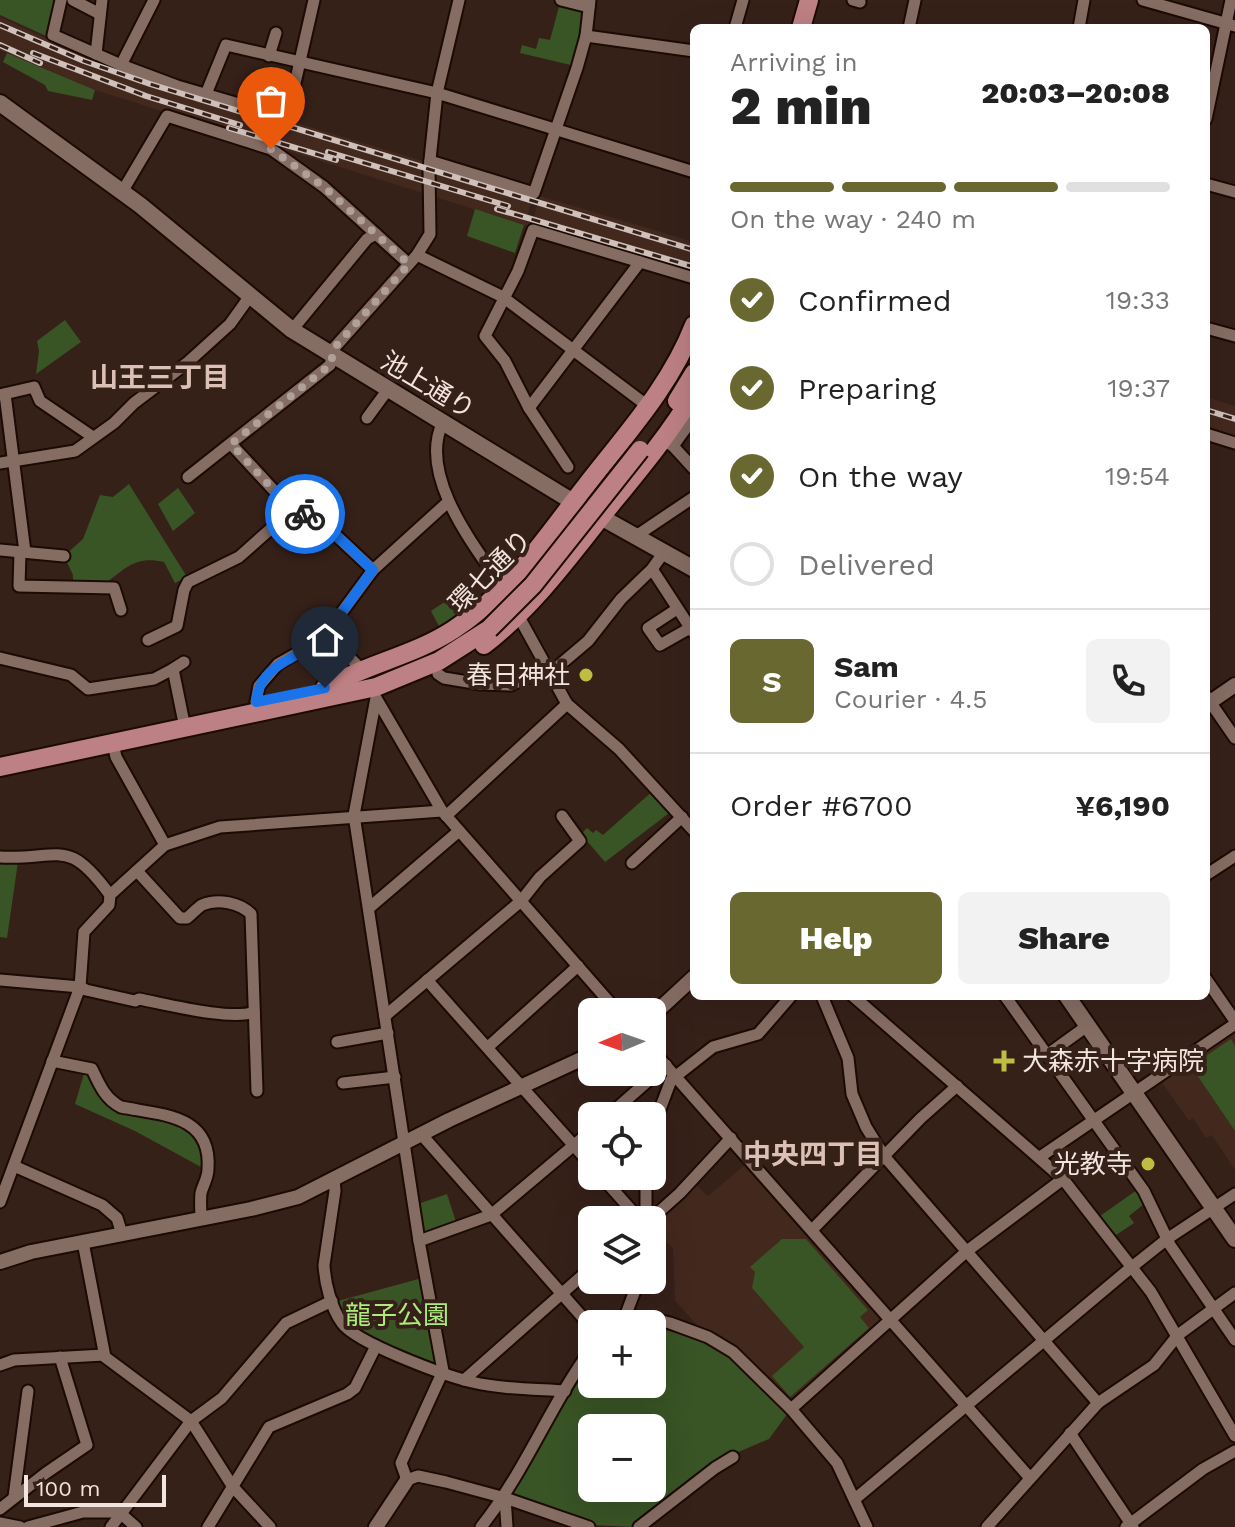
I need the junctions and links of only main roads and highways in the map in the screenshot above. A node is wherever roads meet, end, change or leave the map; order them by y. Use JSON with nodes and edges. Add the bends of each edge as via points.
{"nodes":[{"id":1,"x":797,"y":0,"type":"edge"},
{"id":2,"x":809,"y":0,"type":"edge"},
{"id":3,"x":790,"y":24,"type":"edge"},
{"id":4,"x":802,"y":24,"type":"edge"},
{"id":5,"x":0,"y":103,"type":"edge"},
{"id":6,"x":690,"y":333,"type":"edge"},
{"id":7,"x":690,"y":357,"type":"edge"},
{"id":8,"x":690,"y":379,"type":"edge"},
{"id":9,"x":690,"y":400,"type":"edge"},
{"id":10,"x":636,"y":447,"type":"junction"},
{"id":11,"x":574,"y":501,"type":"junction"},
{"id":12,"x":602,"y":516,"type":"junction"},
{"id":13,"x":690,"y":567,"type":"edge"},
{"id":14,"x":486,"y":625,"type":"junction"},
{"id":15,"x":326,"y":693,"type":"junction"},
{"id":16,"x":369,"y":694,"type":"junction"},
{"id":17,"x":0,"y":755,"type":"edge"},
{"id":18,"x":0,"y":767,"type":"edge"},
{"id":19,"x":1070,"y":1000,"type":"edge"},
{"id":20,"x":1235,"y":1239,"type":"edge"}],
"edges":[{"from":1,"to":3,"type":"main road"},
{"from":2,"to":4,"type":"main road"},
{"from":5,"to":11,"type":"main road","name":"池上通り","via":[[122,192],[292,330]]},
{"from":6,"to":11,"type":"main road","via":[[649,407]]},
{"from":7,"to":10,"type":"main road","name":"環七通り"},
{"from":8,"to":10,"type":"main road","name":"環七通り"},
{"from":9,"to":12,"type":"main road","via":[[667,442]]},
{"from":10,"to":14,"type":"main road","name":"環七通り"},
{"from":11,"to":12,"type":"main road","name":"池上通り"},
{"from":11,"to":15,"type":"main road","via":[[521,570],[473,616],[438,639],[362,670]]},
{"from":12,"to":13,"type":"main road","name":"池上通り"},
{"from":12,"to":16,"type":"main road","via":[[544,590],[480,648],[438,674]]},
{"from":14,"to":15,"type":"main road","name":"環七通り","via":[[396,669]]},
{"from":14,"to":16,"type":"main road","name":"環七通り","via":[[463,648]]},
{"from":15,"to":16,"type":"main road"},
{"from":15,"to":17,"type":"main road","name":"環七通り","via":[[256,702]]},
{"from":15,"to":18,"type":"main road","name":"環七通り"},
{"from":19,"to":20,"type":"main road"}]}
